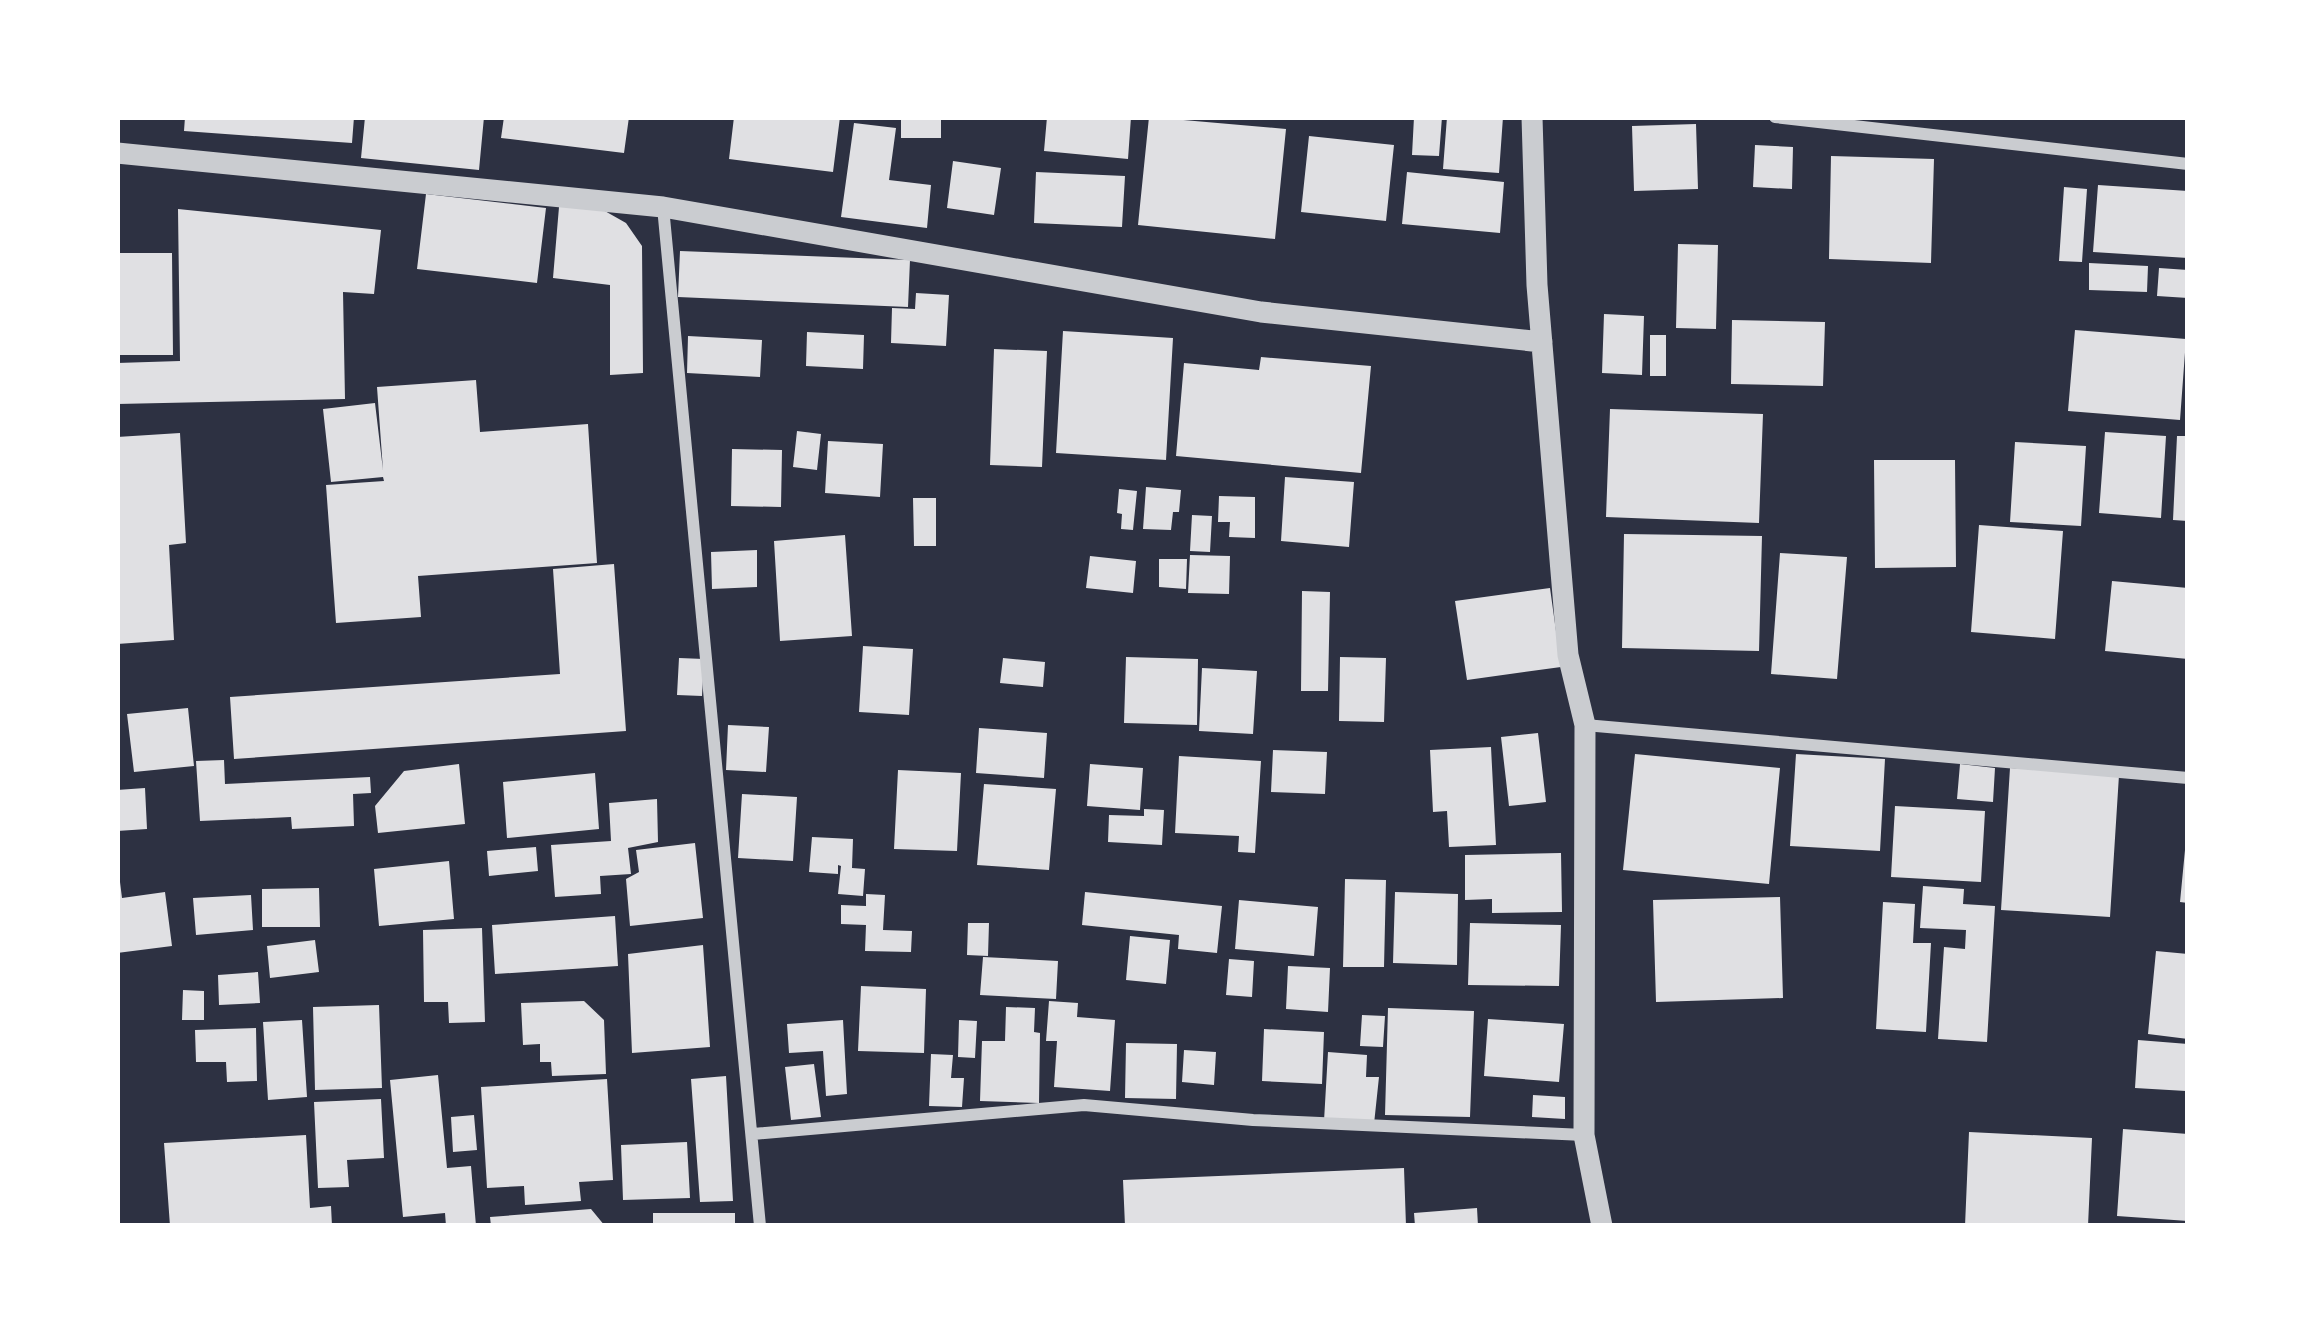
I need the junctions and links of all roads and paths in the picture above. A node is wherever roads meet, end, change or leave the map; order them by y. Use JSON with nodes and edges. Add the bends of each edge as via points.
{"nodes":[{"id":1,"x":1532,"y":117,"type":"edge"},
{"id":2,"x":1775,"y":117,"type":"edge"},
{"id":3,"x":117,"y":153,"type":"edge"},
{"id":4,"x":2188,"y":164,"type":"edge"},
{"id":5,"x":663,"y":207,"type":"junction"},
{"id":6,"x":1542,"y":342,"type":"junction"},
{"id":7,"x":1585,"y":724,"type":"junction"},
{"id":8,"x":2188,"y":778,"type":"edge"},
{"id":9,"x":753,"y":1134,"type":"junction"},
{"id":10,"x":1584,"y":1136,"type":"junction"},
{"id":11,"x":760,"y":1226,"type":"edge"},
{"id":12,"x":1602,"y":1226,"type":"edge"}],
"edges":[{"from":1,"to":6,"type":"street"},
{"from":2,"to":4,"type":"street"},
{"from":3,"to":5,"type":"street"},
{"from":5,"to":6,"type":"street","via":[[1261,312]]},
{"from":5,"to":9,"type":"street"},
{"from":6,"to":7,"type":"street","via":[[1568,655]]},
{"from":7,"to":8,"type":"street"},
{"from":7,"to":10,"type":"street"},
{"from":9,"to":10,"type":"street","via":[[1084,1105]]},
{"from":9,"to":11,"type":"street"},
{"from":10,"to":12,"type":"street"}]}
